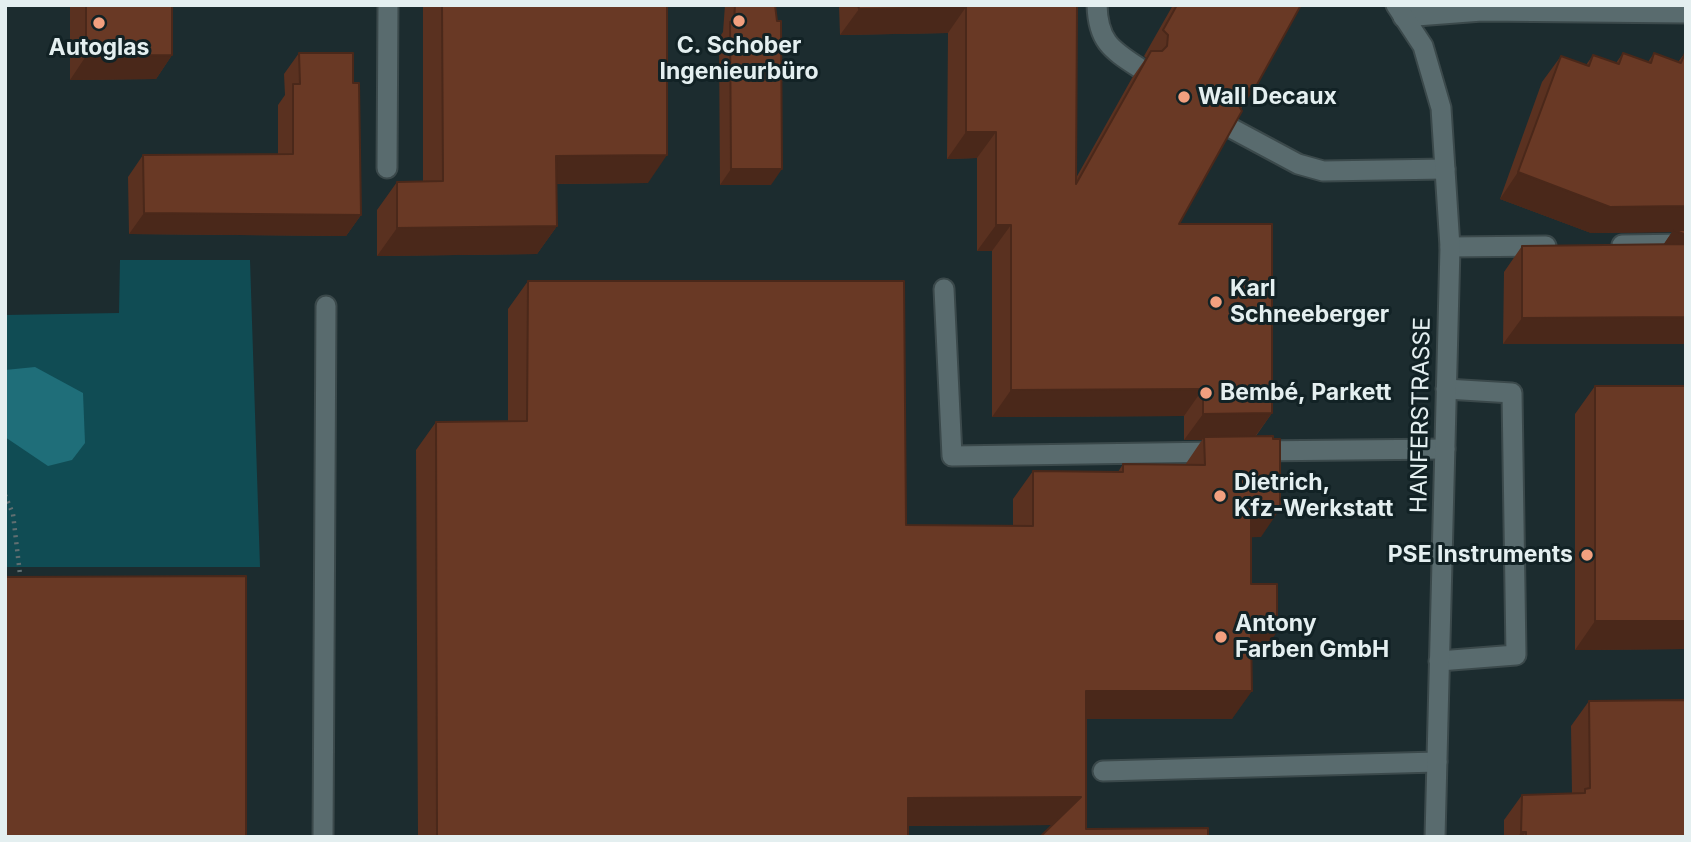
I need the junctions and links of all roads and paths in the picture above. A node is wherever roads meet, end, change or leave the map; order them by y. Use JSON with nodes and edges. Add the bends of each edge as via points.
{"nodes":[{"id":1,"x":388,"y":5,"type":"edge"},
{"id":2,"x":1097,"y":5,"type":"edge"},
{"id":3,"x":1399,"y":11,"type":"edge"},
{"id":4,"x":1686,"y":13,"type":"edge"},
{"id":5,"x":1138,"y":66,"type":"dead end"},
{"id":6,"x":1229,"y":127,"type":"edge"},
{"id":7,"x":387,"y":168,"type":"dead end"},
{"id":8,"x":1445,"y":169,"type":"junction"},
{"id":9,"x":1686,"y":244,"type":"edge"},
{"id":10,"x":1602,"y":245,"type":"edge"},
{"id":11,"x":1561,"y":246,"type":"edge"},
{"id":12,"x":1450,"y":247,"type":"junction"},
{"id":13,"x":944,"y":289,"type":"dead end"},
{"id":14,"x":326,"y":306,"type":"dead end"},
{"id":15,"x":1446,"y":389,"type":"junction"},
{"id":16,"x":1445,"y":449,"type":"junction"},
{"id":17,"x":5,"y":495,"type":"edge"},
{"id":18,"x":21,"y":583,"type":"edge"},
{"id":19,"x":1439,"y":661,"type":"junction"},
{"id":20,"x":1437,"y":762,"type":"junction"},
{"id":21,"x":1103,"y":771,"type":"dead end"},
{"id":22,"x":323,"y":837,"type":"edge"},
{"id":23,"x":1435,"y":837,"type":"edge"}],
"edges":[{"from":1,"to":7,"type":"street"},
{"from":2,"to":5,"type":"street","via":[[1097,27],[1114,51]]},
{"from":3,"to":4,"type":"street"},
{"from":3,"to":8,"type":"street","name":"HANFERSTRASSE","via":[[1423,46],[1441,108]]},
{"from":6,"to":8,"type":"street","via":[[1322,172]]},
{"from":8,"to":12,"type":"street","name":"HANFERSTRASSE"},
{"from":9,"to":10,"type":"street"},
{"from":11,"to":12,"type":"street"},
{"from":12,"to":15,"type":"street","name":"HANFERSTRASSE"},
{"from":13,"to":16,"type":"street","via":[[952,456]]},
{"from":14,"to":22,"type":"street"},
{"from":15,"to":16,"type":"street","name":"HANFERSTRASSE"},
{"from":15,"to":19,"type":"street","via":[[1512,393],[1516,655]]},
{"from":16,"to":19,"type":"street","name":"HANFERSTRASSE"},
{"from":17,"to":18,"type":"path","via":[[13,514]]},
{"from":19,"to":20,"type":"street","name":"HANFERSTRASSE"},
{"from":20,"to":21,"type":"street"},
{"from":20,"to":23,"type":"street","name":"HANFERSTRASSE"}]}
